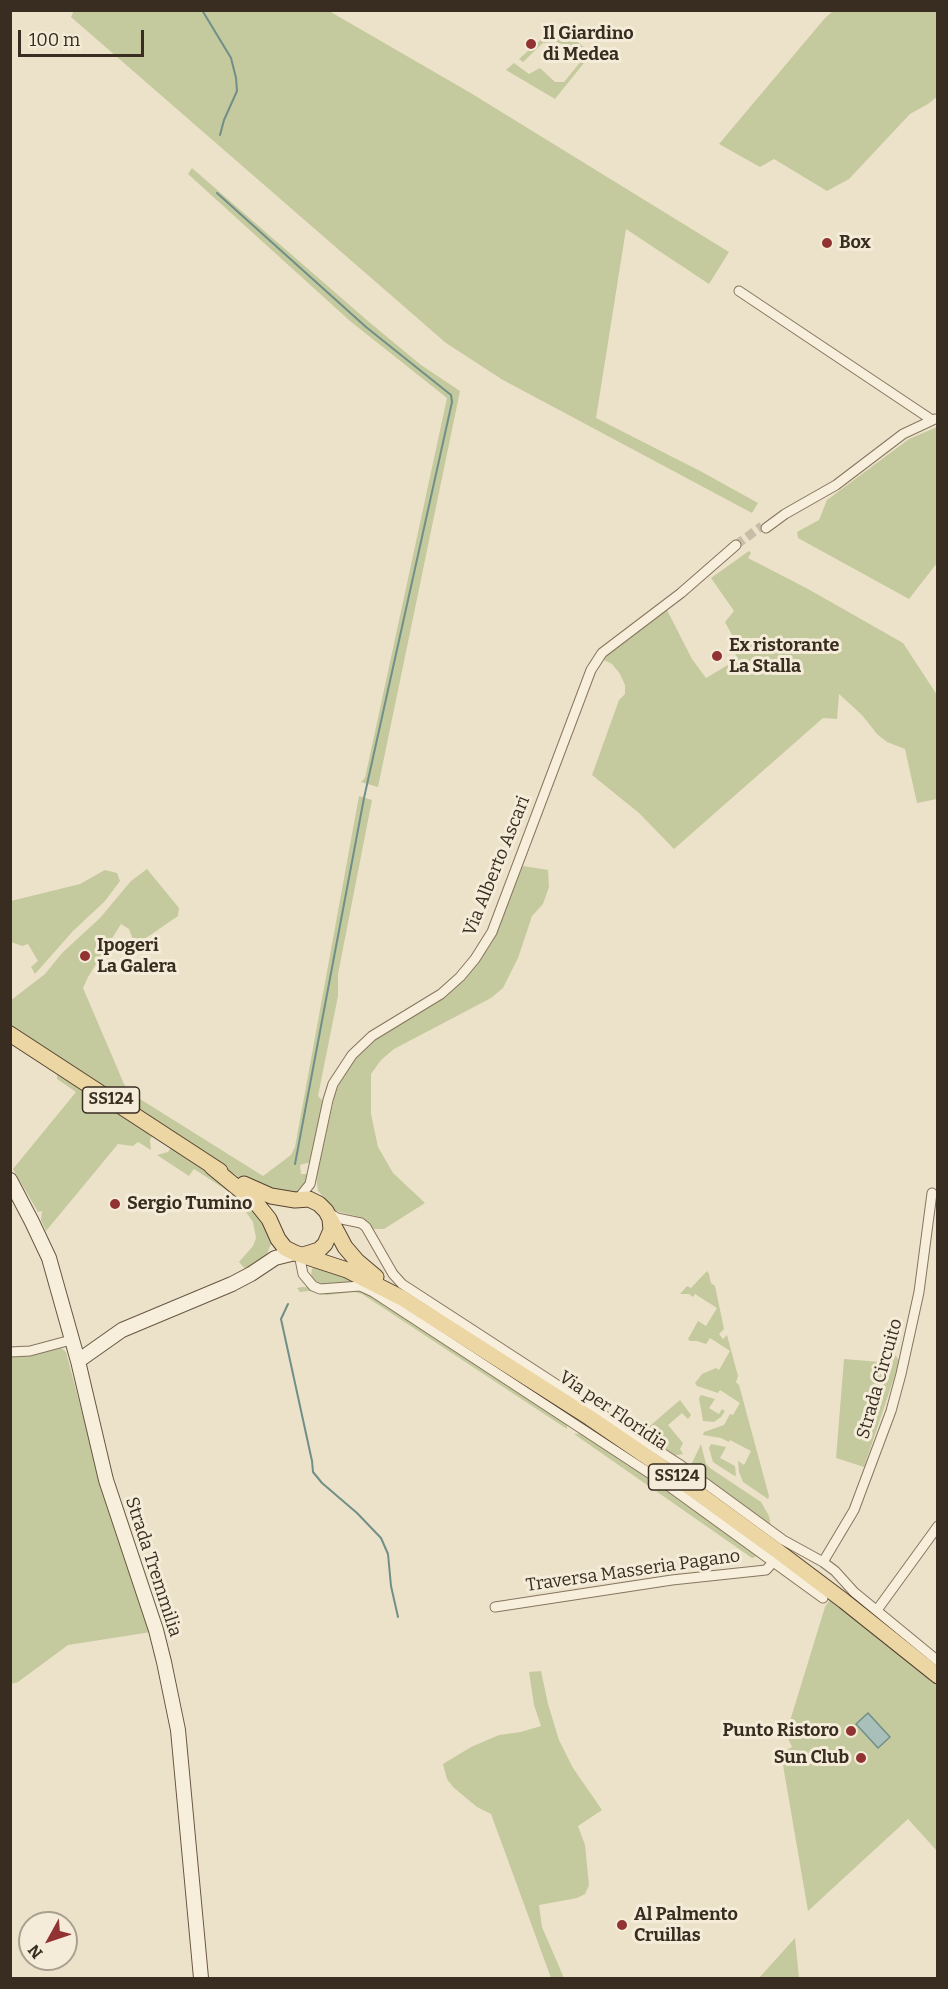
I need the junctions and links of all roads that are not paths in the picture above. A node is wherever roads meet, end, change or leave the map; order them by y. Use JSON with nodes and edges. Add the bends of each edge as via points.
{"nodes":[{"id":1,"x":739,"y":291,"type":"dead end"},
{"id":2,"x":936,"y":418,"type":"edge"},
{"id":3,"x":764,"y":527,"type":"tunnel mouth"},
{"id":4,"x":738,"y":546,"type":"tunnel mouth"},
{"id":5,"x":10,"y":1034,"type":"edge"},
{"id":6,"x":212,"y":1167,"type":"junction"},
{"id":7,"x":10,"y":1180,"type":"edge"},
{"id":8,"x":310,"y":1184,"type":"junction"},
{"id":9,"x":932,"y":1193,"type":"dead end"},
{"id":10,"x":297,"y":1200,"type":"junction"},
{"id":11,"x":325,"y":1210,"type":"junction"},
{"id":12,"x":929,"y":1211,"type":"junction"},
{"id":13,"x":938,"y":1219,"type":"edge"},
{"id":14,"x":354,"y":1220,"type":"junction"},
{"id":15,"x":333,"y":1234,"type":"junction"},
{"id":16,"x":277,"y":1235,"type":"junction"},
{"id":17,"x":299,"y":1254,"type":"junction"},
{"id":18,"x":266,"y":1264,"type":"junction"},
{"id":19,"x":402,"y":1298,"type":"junction"},
{"id":20,"x":71,"y":1340,"type":"junction"},
{"id":21,"x":10,"y":1352,"type":"edge"},
{"id":22,"x":78,"y":1361,"type":"junction"},
{"id":23,"x":938,"y":1526,"type":"edge"},
{"id":24,"x":774,"y":1561,"type":"junction"},
{"id":25,"x":823,"y":1563,"type":"junction"},
{"id":26,"x":823,"y":1598,"type":"dead end"},
{"id":27,"x":495,"y":1608,"type":"dead end"},
{"id":28,"x":877,"y":1610,"type":"junction"},
{"id":29,"x":938,"y":1661,"type":"edge"},
{"id":30,"x":938,"y":1676,"type":"edge"},
{"id":31,"x":201,"y":1978,"type":"edge"}],
"edges":[{"from":1,"to":2,"type":"street"},
{"from":2,"to":3,"type":"street","via":[[903,434],[836,485],[794,504]]},
{"from":4,"to":8,"type":"street","name":"Via Alberto Ascari","via":[[602,653],[591,670],[492,932],[475,959],[441,994],[372,1036],[352,1055],[333,1084]]},
{"from":5,"to":6,"type":"main road","number":"SS124"},
{"from":6,"to":10,"type":"main road","via":[[260,1192]]},
{"from":6,"to":16,"type":"main road","via":[[257,1204]]},
{"from":7,"to":20,"type":"main road","name":"Strada Tremmilia","via":[[49,1258]]},
{"from":8,"to":10,"type":"street"},
{"from":8,"to":11,"type":"street"},
{"from":9,"to":12,"type":"street","name":"Strada Circuito"},
{"from":10,"to":11,"type":"main road","via":[[309,1199]]},
{"from":10,"to":16,"type":"main road","via":[[280,1212]]},
{"from":11,"to":14,"type":"street","via":[[337,1218]]},
{"from":11,"to":15,"type":"main road"},
{"from":12,"to":13,"type":"street"},
{"from":12,"to":25,"type":"street","name":"Strada Circuito","via":[[919,1292],[891,1411],[854,1510]]},
{"from":14,"to":15,"type":"street"},
{"from":14,"to":25,"type":"street","via":[[366,1227],[402,1284]]},
{"from":15,"to":17,"type":"main road","via":[[319,1250]]},
{"from":15,"to":19,"type":"main road","via":[[357,1261]]},
{"from":16,"to":17,"type":"main road","via":[[285,1248]]},
{"from":16,"to":18,"type":"main road","via":[[276,1248]]},
{"from":17,"to":18,"type":"main road","via":[[275,1258]]},
{"from":17,"to":19,"type":"main road","via":[[347,1270]]},
{"from":17,"to":24,"type":"street","via":[[303,1274],[313,1286],[360,1286],[373,1292],[647,1471]]},
{"from":18,"to":22,"type":"main road","via":[[232,1284],[122,1330]]},
{"from":19,"to":30,"type":"main road","name":"Via per Floridia","number":"SS124","via":[[672,1474]]},
{"from":20,"to":21,"type":"street"},
{"from":20,"to":22,"type":"main road","name":"Strada Tremmilia"},
{"from":22,"to":31,"type":"main road","name":"Strada Tremmilia","via":[[106,1480],[156,1630],[178,1730]]},
{"from":23,"to":28,"type":"street"},
{"from":24,"to":26,"type":"street"},
{"from":24,"to":27,"type":"street","name":"Traversa Masseria Pagano","via":[[766,1570]]},
{"from":25,"to":28,"type":"street"},
{"from":28,"to":29,"type":"street"}]}
